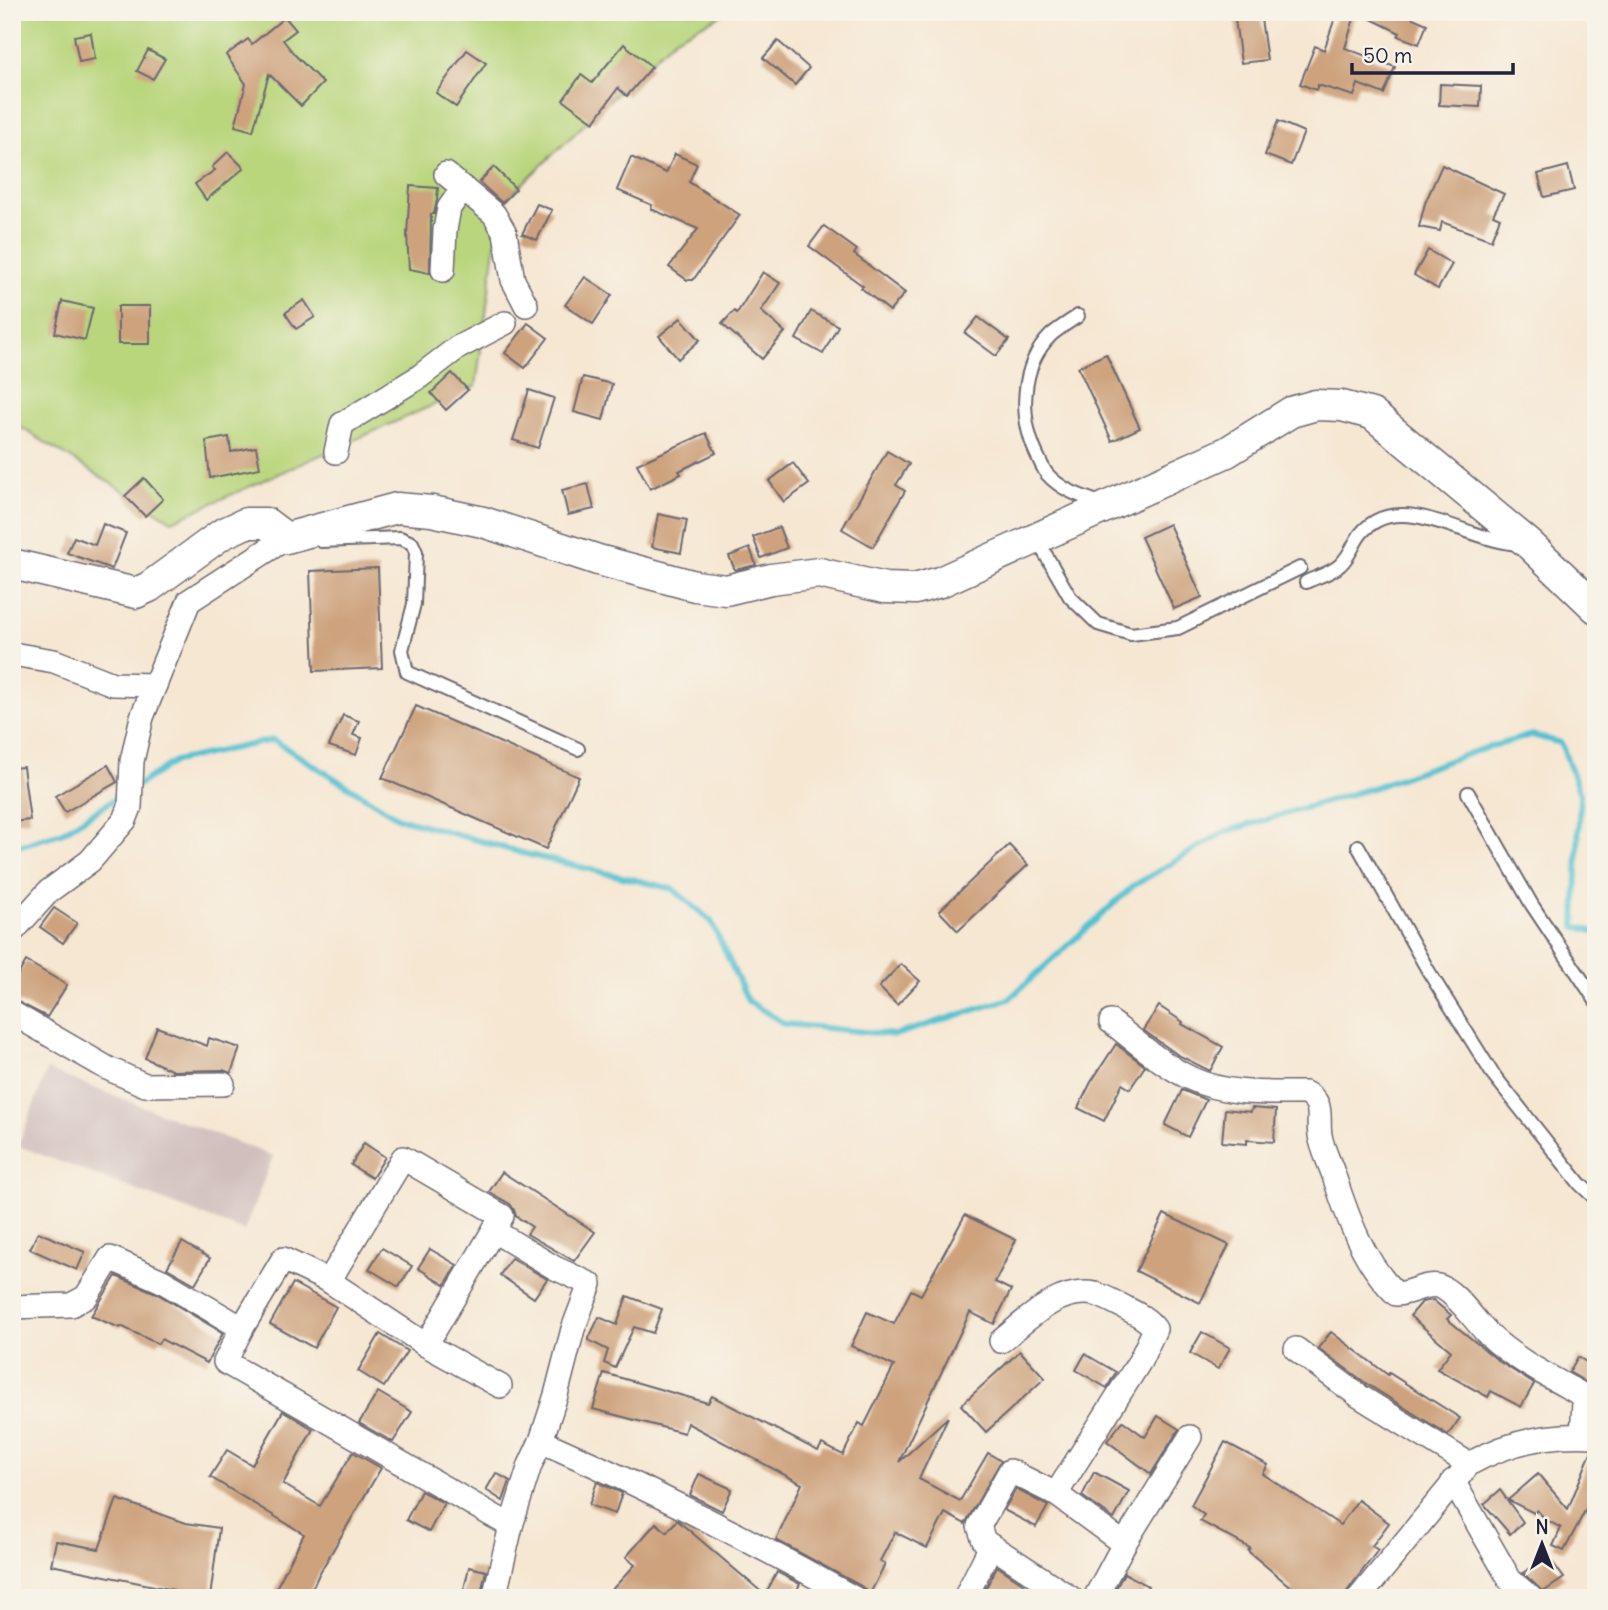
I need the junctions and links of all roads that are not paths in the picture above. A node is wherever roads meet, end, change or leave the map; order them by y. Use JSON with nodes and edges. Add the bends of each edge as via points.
{"nodes":[{"id":1,"x":443,"y":270,"type":"dead end"},
{"id":2,"x":526,"y":305,"type":"dead end"},
{"id":3,"x":1077,"y":316,"type":"dead end"},
{"id":4,"x":506,"y":323,"type":"dead end"},
{"id":5,"x":337,"y":452,"type":"dead end"},
{"id":6,"x":1107,"y":505,"type":"junction"},
{"id":7,"x":286,"y":538,"type":"junction"},
{"id":8,"x":1036,"y":538,"type":"junction"},
{"id":9,"x":1529,"y":544,"type":"junction"},
{"id":10,"x":12,"y":564,"type":"edge"},
{"id":11,"x":1300,"y":568,"type":"dead end"},
{"id":12,"x":1306,"y":582,"type":"dead end"},
{"id":13,"x":1596,"y":608,"type":"edge"},
{"id":14,"x":12,"y":654,"type":"edge"},
{"id":15,"x":155,"y":685,"type":"junction"},
{"id":16,"x":578,"y":749,"type":"dead end"},
{"id":17,"x":1468,"y":793,"type":"dead end"},
{"id":18,"x":1358,"y":846,"type":"dead end"},
{"id":19,"x":12,"y":932,"type":"edge"},
{"id":20,"x":1596,"y":1001,"type":"edge"},
{"id":21,"x":12,"y":1013,"type":"edge"},
{"id":22,"x":1111,"y":1022,"type":"dead end"},
{"id":23,"x":223,"y":1084,"type":"dead end"},
{"id":24,"x":1596,"y":1199,"type":"edge"},
{"id":25,"x":494,"y":1231,"type":"junction"},
{"id":26,"x":329,"y":1281,"type":"junction"},
{"id":27,"x":12,"y":1307,"type":"edge"},
{"id":28,"x":242,"y":1328,"type":"junction"},
{"id":29,"x":1001,"y":1341,"type":"dead end"},
{"id":30,"x":426,"y":1345,"type":"junction"},
{"id":31,"x":1296,"y":1349,"type":"dead end"},
{"id":32,"x":500,"y":1386,"type":"dead end"},
{"id":33,"x":1589,"y":1436,"type":"edge"},
{"id":34,"x":1190,"y":1437,"type":"dead end"},
{"id":35,"x":541,"y":1441,"type":"junction"},
{"id":36,"x":1461,"y":1472,"type":"junction"},
{"id":37,"x":1056,"y":1494,"type":"junction"},
{"id":38,"x":511,"y":1527,"type":"junction"},
{"id":39,"x":1124,"y":1544,"type":"junction"},
{"id":40,"x":991,"y":1546,"type":"junction"},
{"id":41,"x":494,"y":1598,"type":"edge"},
{"id":42,"x":854,"y":1598,"type":"edge"},
{"id":43,"x":965,"y":1598,"type":"edge"},
{"id":44,"x":1072,"y":1598,"type":"edge"},
{"id":45,"x":1095,"y":1598,"type":"edge"},
{"id":46,"x":1359,"y":1598,"type":"edge"},
{"id":47,"x":1531,"y":1598,"type":"edge"}],
"edges":[{"from":1,"to":2,"type":"street","via":[[454,181],[494,214],[505,233],[513,280]]},
{"from":3,"to":6,"type":"lane","via":[[1051,335],[1038,354],[1024,408],[1030,439],[1046,473],[1071,493]]},
{"from":4,"to":5,"type":"street","via":[[457,348],[342,424]]},
{"from":6,"to":8,"type":"street"},
{"from":6,"to":9,"type":"street","via":[[1227,452],[1291,412],[1316,405],[1342,406],[1372,414]]},
{"from":7,"to":8,"type":"street","via":[[397,508],[432,511],[483,522],[598,560],[726,590],[800,573],[915,589]]},
{"from":7,"to":10,"type":"street","via":[[267,523],[246,523],[222,534],[136,593]]},
{"from":7,"to":15,"type":"street","via":[[189,601]]},
{"from":7,"to":16,"type":"lane","via":[[300,542],[400,538],[412,543],[416,552],[414,604],[402,650],[407,672]]},
{"from":8,"to":11,"type":"lane","via":[[1070,597],[1098,624],[1131,634],[1178,628]]},
{"from":9,"to":12,"type":"lane","via":[[1504,544],[1432,519],[1398,515],[1379,519],[1360,531],[1339,566]]},
{"from":9,"to":13,"type":"street"},
{"from":14,"to":15,"type":"street","via":[[54,661],[113,684]]},
{"from":15,"to":19,"type":"street","via":[[132,761],[125,820],[90,861],[49,891]]},
{"from":17,"to":20,"type":"lane","via":[[1532,905]]},
{"from":18,"to":24,"type":"lane","via":[[1492,1073]]},
{"from":21,"to":23,"type":"street","via":[[145,1085]]},
{"from":22,"to":33,"type":"street","via":[[1194,1080],[1221,1088],[1312,1097],[1319,1104],[1320,1136],[1350,1225],[1390,1289],[1404,1294],[1441,1286],[1504,1348],[1579,1393]]},
{"from":25,"to":26,"type":"street","via":[[502,1216],[403,1158]]},
{"from":25,"to":30,"type":"street"},
{"from":25,"to":35,"type":"street","via":[[590,1284]]},
{"from":26,"to":28,"type":"street","via":[[283,1259]]},
{"from":26,"to":30,"type":"street"},
{"from":27,"to":28,"type":"street","via":[[71,1305],[86,1297],[110,1258],[162,1281]]},
{"from":28,"to":38,"type":"street","via":[[225,1362]]},
{"from":29,"to":37,"type":"street","via":[[1041,1309],[1065,1296],[1083,1293],[1098,1294],[1147,1319],[1155,1329]]},
{"from":30,"to":32,"type":"street"},
{"from":31,"to":36,"type":"street"},
{"from":33,"to":36,"type":"street","via":[[1522,1441],[1491,1452]]},
{"from":34,"to":39,"type":"street"},
{"from":35,"to":38,"type":"street"},
{"from":35,"to":42,"type":"street","via":[[633,1482]]},
{"from":36,"to":46,"type":"street"},
{"from":36,"to":47,"type":"street","via":[[1510,1580]]},
{"from":37,"to":39,"type":"street"},
{"from":37,"to":40,"type":"street","via":[[1010,1471],[979,1526],[984,1542]]},
{"from":38,"to":41,"type":"street"},
{"from":39,"to":45,"type":"street"},
{"from":40,"to":43,"type":"street"},
{"from":40,"to":44,"type":"street"}]}
